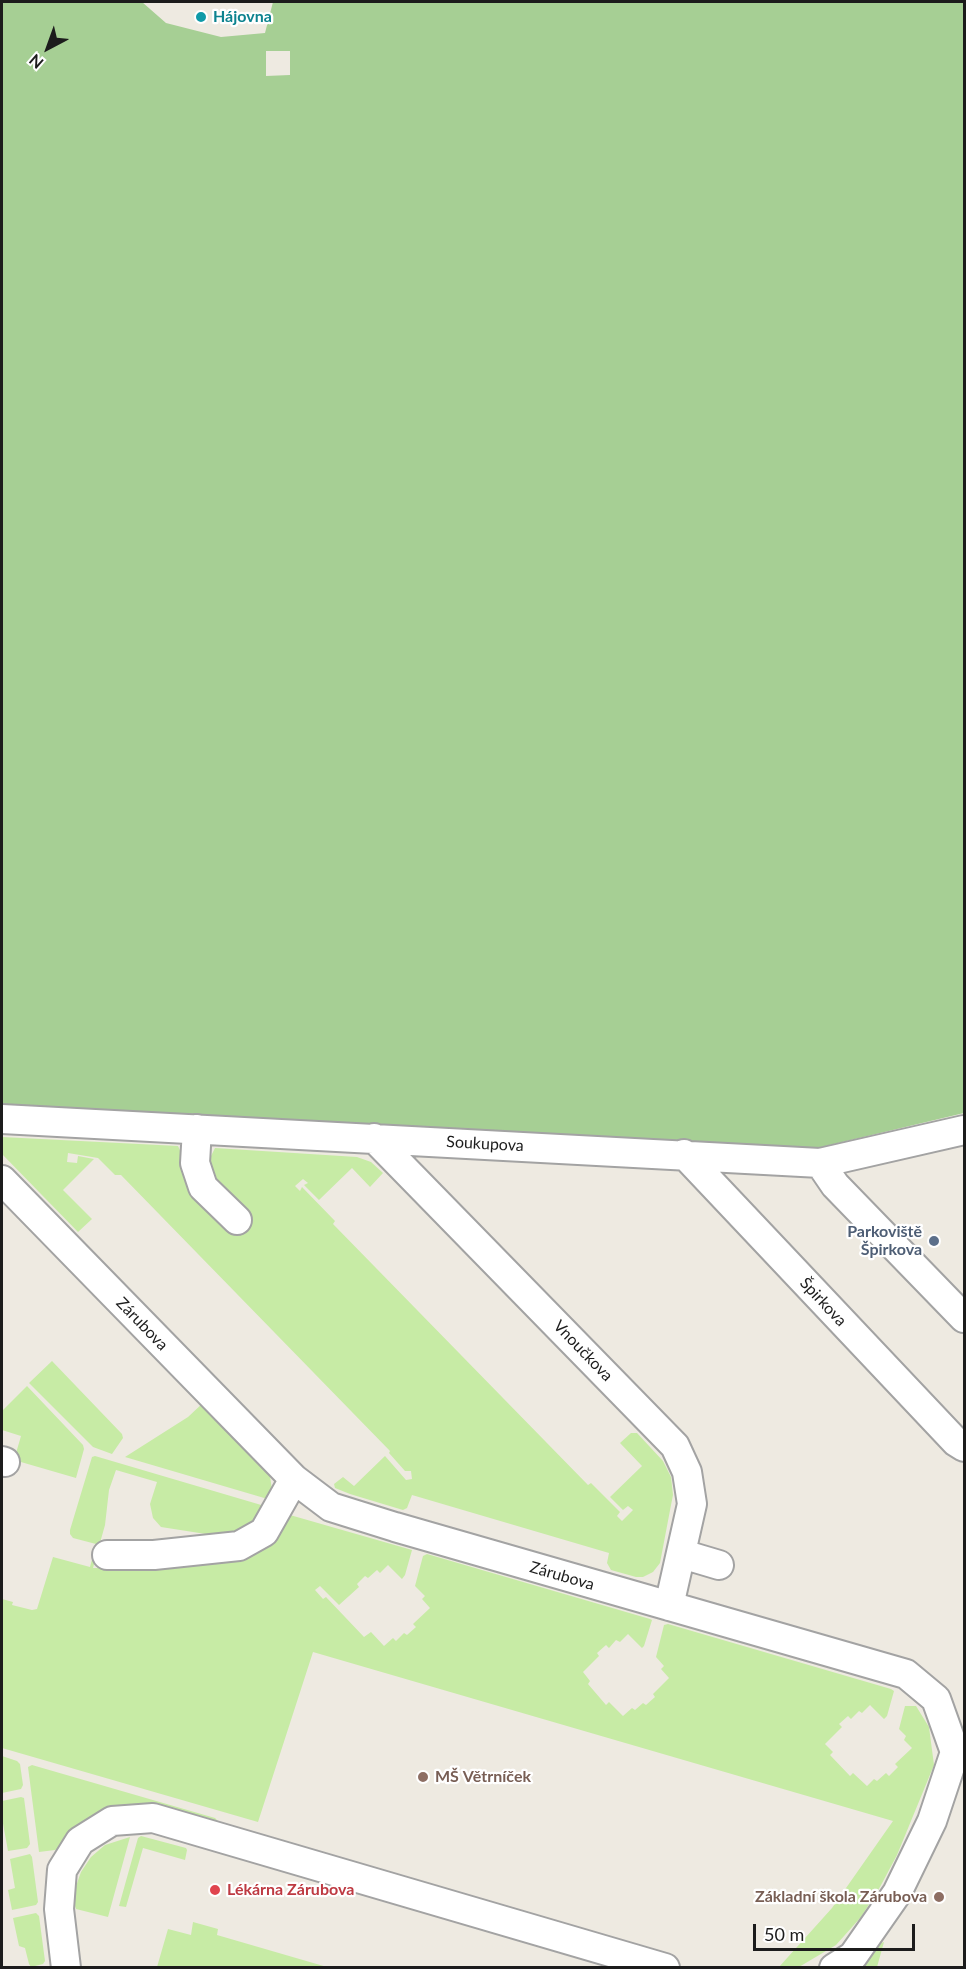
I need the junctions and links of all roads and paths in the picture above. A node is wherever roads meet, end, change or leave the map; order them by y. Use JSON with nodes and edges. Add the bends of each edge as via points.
{"nodes":[{"id":1,"x":2,"y":1119,"type":"edge"},
{"id":2,"x":197,"y":1129,"type":"junction"},
{"id":3,"x":374,"y":1138,"type":"junction"},
{"id":4,"x":949,"y":1139,"type":"edge"},
{"id":5,"x":684,"y":1154,"type":"junction"},
{"id":6,"x":820,"y":1163,"type":"junction"},
{"id":7,"x":2,"y":1180,"type":"edge"},
{"id":8,"x":237,"y":1220,"type":"dead end"},
{"id":9,"x":964,"y":1318,"type":"edge"},
{"id":10,"x":964,"y":1447,"type":"edge"},
{"id":11,"x":294,"y":1479,"type":"junction"},
{"id":12,"x":682,"y":1554,"type":"junction"},
{"id":13,"x":107,"y":1556,"type":"dead end"},
{"id":14,"x":719,"y":1565,"type":"dead end"},
{"id":15,"x":669,"y":1606,"type":"junction"},
{"id":16,"x":655,"y":1966,"type":"edge"},
{"id":17,"x":66,"y":1968,"type":"edge"},
{"id":18,"x":834,"y":1968,"type":"edge"}],
"edges":[{"from":1,"to":2,"type":"street","name":"Soukupova"},
{"from":2,"to":3,"type":"street","name":"Soukupova"},
{"from":2,"to":8,"type":"street","via":[[195,1163],[203,1188]]},
{"from":3,"to":5,"type":"street","name":"Soukupova"},
{"from":3,"to":12,"type":"street","name":"Vnoučkova","via":[[675,1446],[687,1472],[692,1504]]},
{"from":4,"to":6,"type":"street","name":"Soukupova"},
{"from":5,"to":6,"type":"street","name":"Soukupova"},
{"from":5,"to":10,"type":"street","name":"Špirkova"},
{"from":6,"to":9,"type":"street","via":[[835,1185]]},
{"from":7,"to":11,"type":"street","name":"Zárubova"},
{"from":11,"to":13,"type":"street","via":[[264,1532],[239,1546],[154,1556]]},
{"from":11,"to":15,"type":"street","name":"Zárubova","via":[[331,1507]]},
{"from":12,"to":14,"type":"street"},
{"from":12,"to":15,"type":"street","name":"Vnoučkova"},
{"from":15,"to":18,"type":"street","name":"Zárubova","via":[[906,1674],[936,1699],[955,1752],[932,1821],[897,1893],[853,1956]]},
{"from":16,"to":17,"type":"street","via":[[153,1818],[112,1821],[80,1841],[62,1870],[59,1909]]}]}
